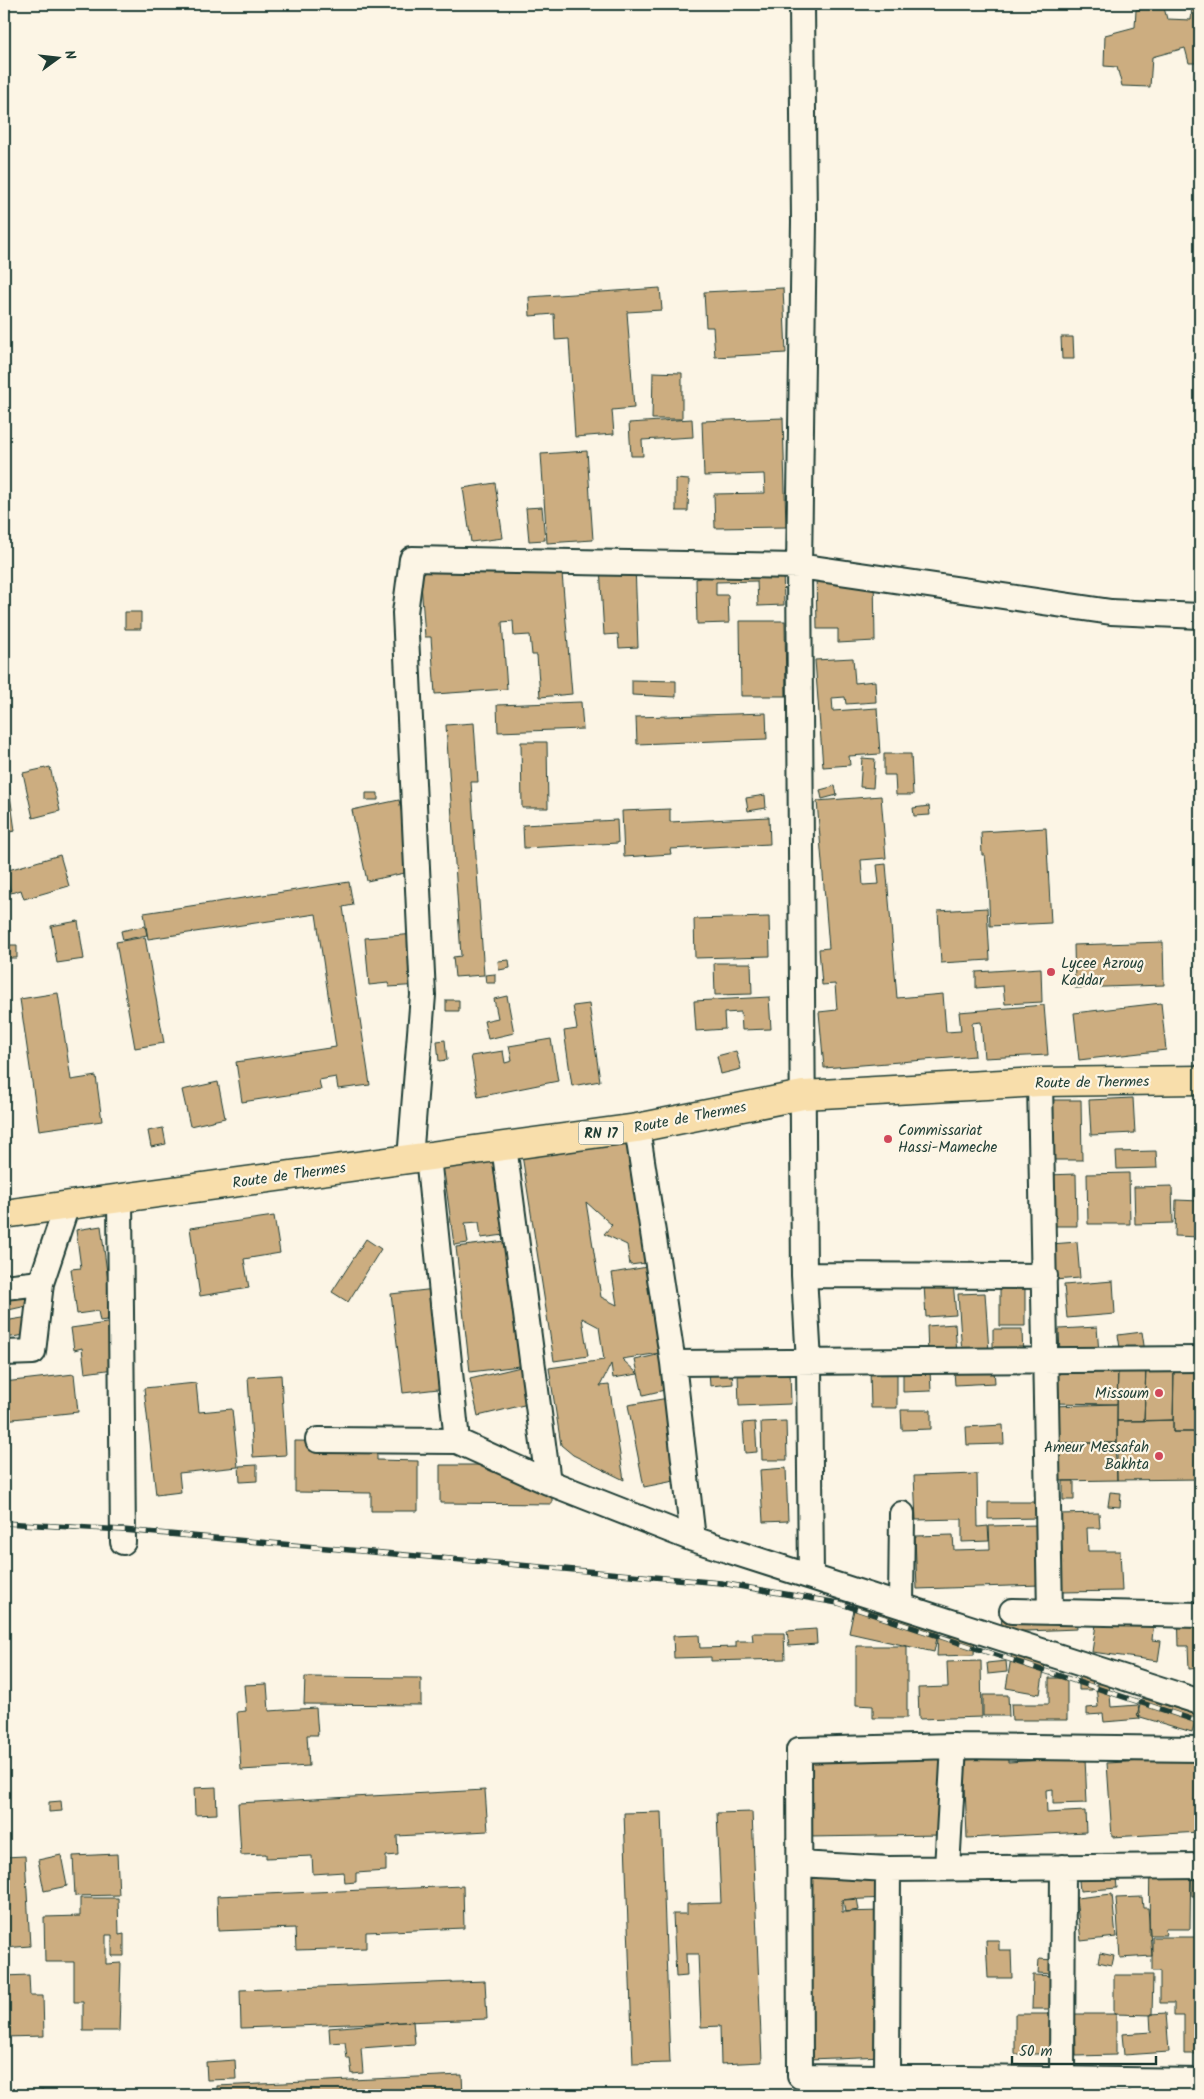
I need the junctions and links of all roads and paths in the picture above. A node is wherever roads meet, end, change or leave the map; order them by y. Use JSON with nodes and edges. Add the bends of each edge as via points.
{"nodes":[{"id":1,"x":802,"y":4,"type":"edge"},
{"id":2,"x":799,"y":566,"type":"junction"},
{"id":3,"x":1200,"y":616,"type":"edge"},
{"id":4,"x":1200,"y":1080,"type":"edge"},
{"id":5,"x":1040,"y":1082,"type":"junction"},
{"id":6,"x":803,"y":1095,"type":"junction"},
{"id":7,"x":637,"y":1128,"type":"junction"},
{"id":8,"x":504,"y":1146,"type":"junction"},
{"id":9,"x":419,"y":1158,"type":"junction"},
{"id":10,"x":120,"y":1198,"type":"junction"},
{"id":11,"x":67,"y":1205,"type":"junction"},
{"id":12,"x":4,"y":1214,"type":"edge"},
{"id":13,"x":804,"y":1275,"type":"junction"},
{"id":14,"x":1045,"y":1276,"type":"junction"},
{"id":15,"x":41,"y":1283,"type":"junction"},
{"id":16,"x":4,"y":1287,"type":"edge"},
{"id":17,"x":4,"y":1353,"type":"edge"},
{"id":18,"x":1200,"y":1359,"type":"edge"},
{"id":19,"x":1046,"y":1360,"type":"junction"},
{"id":20,"x":809,"y":1362,"type":"junction"},
{"id":21,"x":673,"y":1363,"type":"junction"},
{"id":22,"x":318,"y":1440,"type":"dead end"},
{"id":23,"x":457,"y":1441,"type":"junction"},
{"id":24,"x":548,"y":1482,"type":"junction"},
{"id":25,"x":902,"y":1514,"type":"dead end"},
{"id":26,"x":693,"y":1539,"type":"junction"},
{"id":27,"x":123,"y":1542,"type":"dead end"},
{"id":28,"x":811,"y":1576,"type":"junction"},
{"id":29,"x":901,"y":1605,"type":"junction"},
{"id":30,"x":1012,"y":1611,"type":"dead end"},
{"id":31,"x":1050,"y":1612,"type":"junction"},
{"id":32,"x":1200,"y":1615,"type":"edge"},
{"id":33,"x":1200,"y":1702,"type":"edge"},
{"id":34,"x":954,"y":1746,"type":"junction"},
{"id":35,"x":1200,"y":1749,"type":"edge"},
{"id":36,"x":799,"y":1864,"type":"junction"},
{"id":37,"x":1200,"y":1866,"type":"edge"},
{"id":38,"x":1063,"y":1867,"type":"junction"},
{"id":39,"x":947,"y":1868,"type":"junction"},
{"id":40,"x":888,"y":1869,"type":"junction"},
{"id":41,"x":887,"y":2077,"type":"junction"},
{"id":42,"x":1062,"y":2079,"type":"junction"},
{"id":43,"x":1200,"y":2081,"type":"edge"}],
"edges":[{"from":1,"to":2,"type":"street","via":[[804,222]]},
{"from":2,"to":3,"type":"street","via":[[1111,612]]},
{"from":2,"to":6,"type":"street"},
{"from":2,"to":9,"type":"street","via":[[412,559],[405,613],[423,995]]},
{"from":4,"to":5,"type":"main road","name":"Route de Thermes","number":"RN 17"},
{"from":5,"to":6,"type":"main road","name":"Route de Thermes","number":"RN 17"},
{"from":5,"to":14,"type":"street"},
{"from":6,"to":7,"type":"main road","name":"Route de Thermes","number":"RN 17"},
{"from":6,"to":13,"type":"street"},
{"from":7,"to":8,"type":"main road","name":"Route de Thermes","number":"RN 17"},
{"from":7,"to":21,"type":"street"},
{"from":8,"to":9,"type":"main road","name":"Route de Thermes","number":"RN 17"},
{"from":8,"to":24,"type":"street"},
{"from":9,"to":10,"type":"main road","name":"Route de Thermes","number":"RN 17"},
{"from":9,"to":23,"type":"street"},
{"from":10,"to":11,"type":"main road","name":"Route de Thermes","number":"RN 17"},
{"from":10,"to":27,"type":"street"},
{"from":11,"to":12,"type":"main road","name":"Route de Thermes","number":"RN 17"},
{"from":11,"to":15,"type":"street"},
{"from":13,"to":14,"type":"street"},
{"from":13,"to":20,"type":"street"},
{"from":14,"to":19,"type":"street"},
{"from":15,"to":16,"type":"street"},
{"from":15,"to":17,"type":"street","via":[[33,1352]]},
{"from":18,"to":19,"type":"street"},
{"from":19,"to":20,"type":"street"},
{"from":19,"to":31,"type":"street"},
{"from":20,"to":21,"type":"street"},
{"from":20,"to":28,"type":"street"},
{"from":21,"to":26,"type":"street"},
{"from":22,"to":23,"type":"street"},
{"from":23,"to":24,"type":"street"},
{"from":24,"to":26,"type":"street"},
{"from":25,"to":29,"type":"street"},
{"from":26,"to":28,"type":"street"},
{"from":28,"to":29,"type":"street"},
{"from":29,"to":33,"type":"street"},
{"from":30,"to":31,"type":"street"},
{"from":31,"to":32,"type":"street"},
{"from":34,"to":35,"type":"street"},
{"from":34,"to":36,"type":"street","via":[[798,1750]]},
{"from":34,"to":39,"type":"street"},
{"from":36,"to":40,"type":"street"},
{"from":36,"to":41,"type":"street","via":[[800,2076]]},
{"from":37,"to":38,"type":"street"},
{"from":38,"to":39,"type":"street"},
{"from":38,"to":42,"type":"street"},
{"from":39,"to":40,"type":"street"},
{"from":40,"to":41,"type":"street"},
{"from":41,"to":42,"type":"street"},
{"from":42,"to":43,"type":"street"}]}
